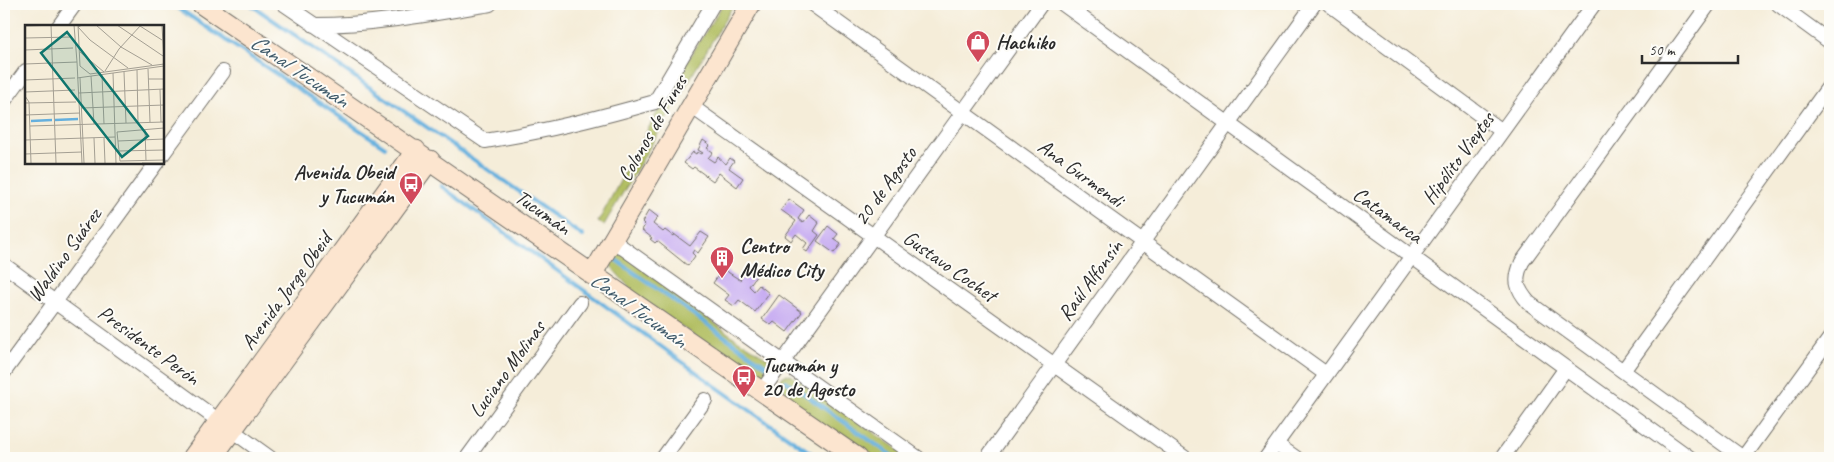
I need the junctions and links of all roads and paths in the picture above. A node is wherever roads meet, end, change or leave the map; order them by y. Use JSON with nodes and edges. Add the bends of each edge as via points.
{"nodes":[{"id":1,"x":75,"y":4,"type":"edge"},
{"id":2,"x":202,"y":4,"type":"edge"},
{"id":3,"x":284,"y":4,"type":"edge"},
{"id":4,"x":490,"y":4,"type":"edge"},
{"id":5,"x":712,"y":4,"type":"edge"},
{"id":6,"x":751,"y":4,"type":"edge"},
{"id":7,"x":812,"y":4,"type":"edge"},
{"id":8,"x":1041,"y":4,"type":"edge"},
{"id":9,"x":1063,"y":4,"type":"edge"},
{"id":10,"x":1314,"y":4,"type":"edge"},
{"id":11,"x":1329,"y":4,"type":"edge"},
{"id":12,"x":1594,"y":4,"type":"edge"},
{"id":13,"x":1709,"y":4,"type":"edge"},
{"id":14,"x":1778,"y":4,"type":"edge"},
{"id":15,"x":314,"y":24,"type":"junction"},
{"id":16,"x":60,"y":25,"type":"edge"},
{"id":17,"x":1830,"y":42,"type":"edge"},
{"id":18,"x":25,"y":72,"type":"edge"},
{"id":19,"x":223,"y":72,"type":"dead end"},
{"id":20,"x":1830,"y":85,"type":"edge"},
{"id":21,"x":4,"y":101,"type":"edge"},
{"id":22,"x":691,"y":106,"type":"junction"},
{"id":23,"x":963,"y":112,"type":"junction"},
{"id":24,"x":1228,"y":124,"type":"junction"},
{"id":25,"x":1502,"y":131,"type":"junction"},
{"id":26,"x":164,"y":152,"type":"edge"},
{"id":27,"x":423,"y":155,"type":"junction"},
{"id":28,"x":156,"y":164,"type":"edge"},
{"id":29,"x":874,"y":236,"type":"junction"},
{"id":30,"x":612,"y":240,"type":"junction"},
{"id":31,"x":1142,"y":242,"type":"junction"},
{"id":32,"x":1412,"y":256,"type":"junction"},
{"id":33,"x":4,"y":265,"type":"edge"},
{"id":34,"x":592,"y":275,"type":"junction"},
{"id":35,"x":55,"y":302,"type":"junction"},
{"id":36,"x":580,"y":303,"type":"dead end"},
{"id":37,"x":1830,"y":338,"type":"edge"},
{"id":38,"x":783,"y":362,"type":"junction"},
{"id":39,"x":1054,"y":365,"type":"junction"},
{"id":40,"x":1566,"y":368,"type":"junction"},
{"id":41,"x":1623,"y":371,"type":"junction"},
{"id":42,"x":4,"y":372,"type":"edge"},
{"id":43,"x":1326,"y":374,"type":"junction"},
{"id":44,"x":762,"y":392,"type":"junction"},
{"id":45,"x":705,"y":400,"type":"dead end"},
{"id":46,"x":226,"y":426,"type":"junction"},
{"id":47,"x":1276,"y":444,"type":"junction"},
{"id":48,"x":192,"y":458,"type":"edge"},
{"id":49,"x":212,"y":458,"type":"edge"},
{"id":50,"x":270,"y":458,"type":"edge"},
{"id":51,"x":467,"y":458,"type":"edge"},
{"id":52,"x":662,"y":458,"type":"edge"},
{"id":53,"x":858,"y":458,"type":"edge"},
{"id":54,"x":918,"y":458,"type":"edge"},
{"id":55,"x":987,"y":458,"type":"edge"},
{"id":56,"x":1185,"y":458,"type":"edge"},
{"id":57,"x":1266,"y":458,"type":"edge"},
{"id":58,"x":1296,"y":458,"type":"edge"},
{"id":59,"x":1502,"y":458,"type":"edge"},
{"id":60,"x":1690,"y":458,"type":"edge"},
{"id":61,"x":1743,"y":458,"type":"edge"}],
"edges":[{"from":1,"to":16,"type":"street"},
{"from":2,"to":27,"type":"main road","name":"Tucumán"},
{"from":3,"to":15,"type":"street"},
{"from":4,"to":15,"type":"street","via":[[388,19]]},
{"from":5,"to":15,"type":"street","via":[[655,102],[596,119],[485,141]]},
{"from":6,"to":22,"type":"main road","name":"Colonos de Funes"},
{"from":7,"to":23,"type":"street","name":"Ana Gurmendi"},
{"from":8,"to":23,"type":"street","name":"20 de Agosto"},
{"from":9,"to":24,"type":"street","name":"Catamarca"},
{"from":10,"to":24,"type":"street","name":"Raúl Alfonsín"},
{"from":11,"to":25,"type":"street"},
{"from":12,"to":25,"type":"street","name":"Hipólito Vieytes"},
{"from":13,"to":41,"type":"street","via":[[1517,273],[1521,294],[1529,303]]},
{"from":14,"to":17,"type":"street"},
{"from":18,"to":21,"type":"street"},
{"from":19,"to":26,"type":"street"},
{"from":20,"to":41,"type":"street"},
{"from":22,"to":29,"type":"street","name":"Gustavo Cochet"},
{"from":22,"to":30,"type":"main road","name":"Colonos de Funes"},
{"from":23,"to":29,"type":"street","name":"20 de Agosto"},
{"from":23,"to":31,"type":"street","name":"Ana Gurmendi"},
{"from":24,"to":31,"type":"street","name":"Raúl Alfonsín"},
{"from":24,"to":32,"type":"street","name":"Catamarca"},
{"from":25,"to":32,"type":"street","name":"Hipólito Vieytes"},
{"from":27,"to":34,"type":"main road","name":"Tucumán"},
{"from":27,"to":46,"type":"main road","name":"Avenida Jorge Obeid"},
{"from":28,"to":35,"type":"street","name":"Waldino Suárez"},
{"from":29,"to":38,"type":"street","name":"20 de Agosto"},
{"from":29,"to":39,"type":"street","name":"Gustavo Cochet"},
{"from":30,"to":34,"type":"main road","name":"Colonos de Funes"},
{"from":30,"to":38,"type":"street"},
{"from":31,"to":39,"type":"street","name":"Raúl Alfonsín"},
{"from":31,"to":43,"type":"street","name":"Ana Gurmendi"},
{"from":32,"to":40,"type":"street","name":"Catamarca"},
{"from":32,"to":43,"type":"street","name":"Hipólito Vieytes"},
{"from":33,"to":35,"type":"street","name":"Presidente Perón"},
{"from":34,"to":44,"type":"main road","name":"Tucumán"},
{"from":35,"to":42,"type":"street","name":"Waldino Suárez"},
{"from":35,"to":46,"type":"street","name":"Presidente Perón"},
{"from":36,"to":51,"type":"street","name":"Luciano Molinas"},
{"from":37,"to":61,"type":"street"},
{"from":38,"to":44,"type":"street","name":"20 de Agosto"},
{"from":38,"to":54,"type":"street"},
{"from":39,"to":55,"type":"street","name":"Raúl Alfonsín"},
{"from":39,"to":56,"type":"street","name":"Gustavo Cochet"},
{"from":40,"to":59,"type":"street"},
{"from":40,"to":60,"type":"street","name":"Catamarca"},
{"from":41,"to":61,"type":"street"},
{"from":43,"to":47,"type":"street","name":"Hipólito Vieytes"},
{"from":44,"to":53,"type":"main road","name":"Tucumán"},
{"from":45,"to":52,"type":"street"},
{"from":46,"to":48,"type":"main road","name":"Avenida Jorge Obeid"},
{"from":46,"to":49,"type":"main road","name":"Avenida Jorge Obeid"},
{"from":46,"to":50,"type":"street","name":"Presidente Perón"},
{"from":47,"to":57,"type":"street","name":"Hipólito Vieytes"},
{"from":47,"to":58,"type":"street"}]}
